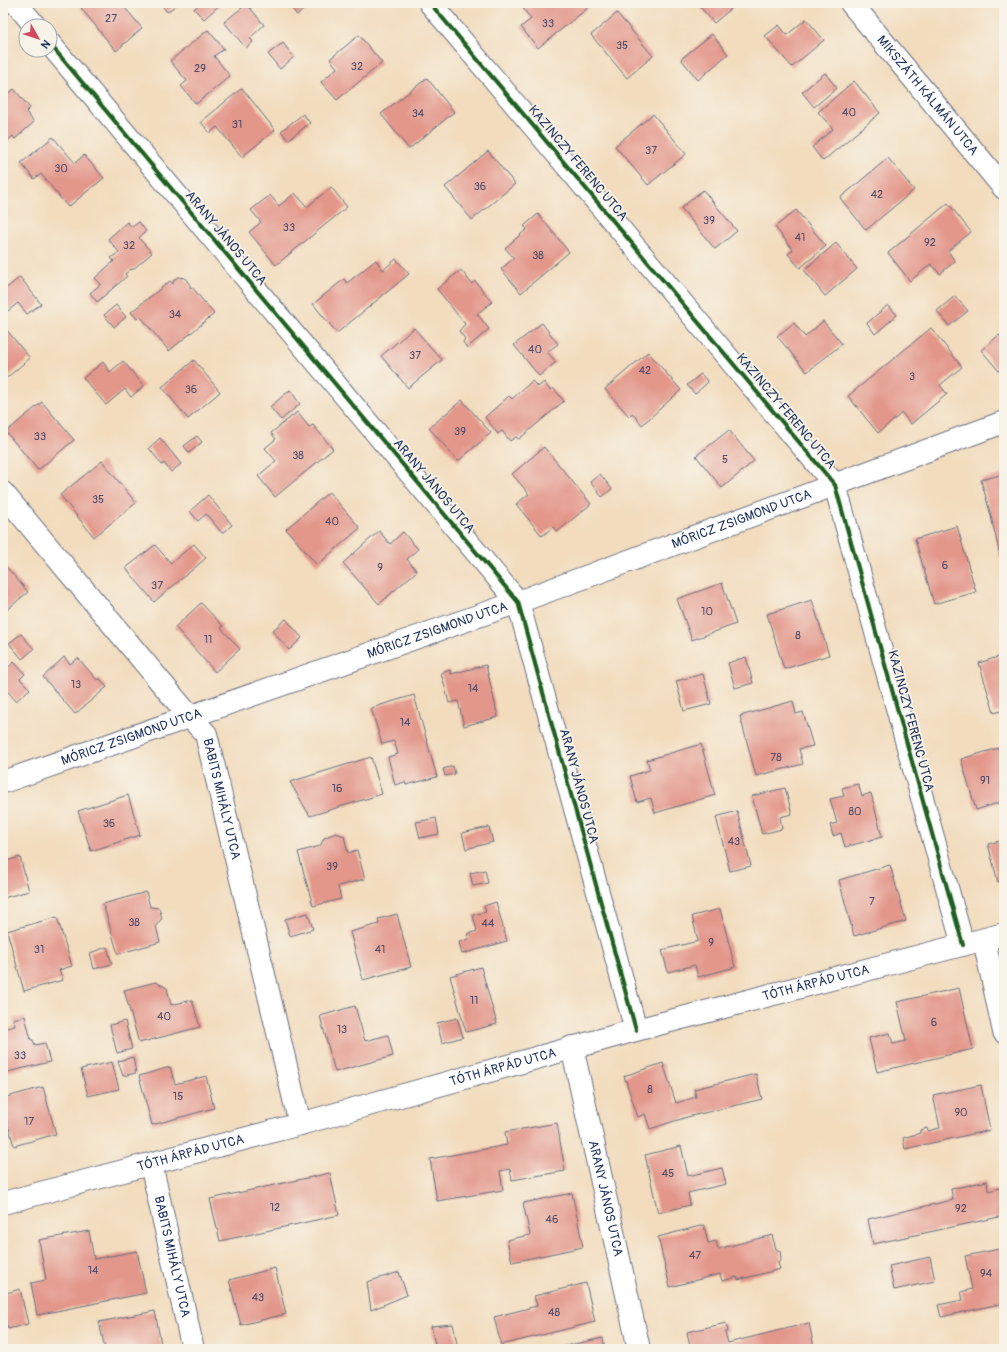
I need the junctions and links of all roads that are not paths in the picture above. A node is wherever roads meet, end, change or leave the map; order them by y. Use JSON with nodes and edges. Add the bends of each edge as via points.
{"nodes":[{"id":1,"x":16,"y":3,"type":"edge"},
{"id":2,"x":430,"y":3,"type":"edge"},
{"id":3,"x":852,"y":3,"type":"edge"},
{"id":4,"x":28,"y":18,"type":"edge"},
{"id":5,"x":58,"y":54,"type":"edge"},
{"id":6,"x":1004,"y":188,"type":"edge"},
{"id":7,"x":1004,"y":422,"type":"edge"},
{"id":8,"x":835,"y":485,"type":"junction"},
{"id":9,"x":3,"y":493,"type":"edge"},
{"id":10,"x":518,"y":602,"type":"junction"},
{"id":11,"x":190,"y":717,"type":"junction"},
{"id":12,"x":3,"y":782,"type":"edge"},
{"id":13,"x":994,"y":937,"type":"edge"},
{"id":14,"x":963,"y":945,"type":"junction"},
{"id":15,"x":636,"y":1030,"type":"junction"},
{"id":16,"x":1004,"y":1032,"type":"edge"},
{"id":17,"x":572,"y":1047,"type":"junction"},
{"id":18,"x":300,"y":1124,"type":"junction"},
{"id":19,"x":151,"y":1164,"type":"junction"},
{"id":20,"x":3,"y":1203,"type":"edge"},
{"id":21,"x":194,"y":1349,"type":"edge"},
{"id":22,"x":639,"y":1349,"type":"edge"}],
"edges":[{"from":1,"to":4,"type":"street"},
{"from":2,"to":8,"type":"street","name":"KAZINCZY FERENC UTCA"},
{"from":3,"to":6,"type":"street","name":"MIKSZÁTH KÁLMÁN UTCA"},
{"from":5,"to":10,"type":"street","name":"ARANY JÁNOS UTCA"},
{"from":7,"to":8,"type":"street","name":"MÓRICZ ZSIGMOND UTCA"},
{"from":8,"to":10,"type":"street","name":"MÓRICZ ZSIGMOND UTCA"},
{"from":8,"to":14,"type":"street","name":"KAZINCZY FERENC UTCA"},
{"from":9,"to":11,"type":"street","name":"BABITS MIHÁLY UTCA"},
{"from":10,"to":11,"type":"street","name":"MÓRICZ ZSIGMOND UTCA"},
{"from":10,"to":15,"type":"street","name":"ARANY JÁNOS UTCA"},
{"from":11,"to":12,"type":"street","name":"MÓRICZ ZSIGMOND UTCA"},
{"from":11,"to":18,"type":"street","name":"BABITS MIHÁLY UTCA","via":[[206,734]]},
{"from":13,"to":14,"type":"street","name":"TÓTH ÁRPÁD UTCA"},
{"from":13,"to":16,"type":"street"},
{"from":14,"to":15,"type":"street","name":"TÓTH ÁRPÁD UTCA"},
{"from":15,"to":17,"type":"street","name":"TÓTH ÁRPÁD UTCA"},
{"from":17,"to":18,"type":"street","name":"TÓTH ÁRPÁD UTCA"},
{"from":17,"to":22,"type":"street","name":"ARANY JÁNOS UTCA"},
{"from":18,"to":19,"type":"street","name":"TÓTH ÁRPÁD UTCA"},
{"from":19,"to":20,"type":"street","name":"TÓTH ÁRPÁD UTCA"},
{"from":19,"to":21,"type":"street","name":"BABITS MIHÁLY UTCA"}]}
